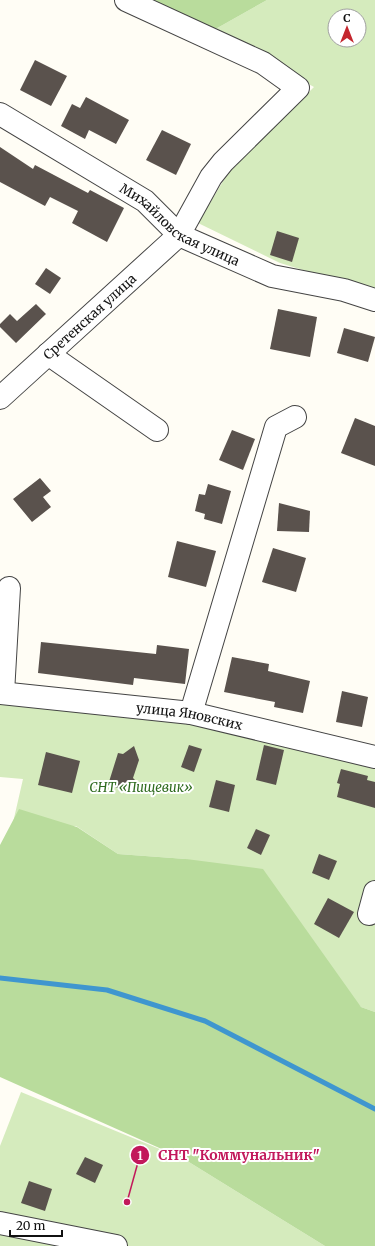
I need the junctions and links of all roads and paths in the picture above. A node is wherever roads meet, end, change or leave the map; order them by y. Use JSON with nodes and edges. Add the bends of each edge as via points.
{"nodes":[{"id":1,"x":126,"y":0,"type":"edge"},
{"id":2,"x":0,"y":114,"type":"edge"},
{"id":3,"x":178,"y":235,"type":"junction"},
{"id":4,"x":375,"y":300,"type":"edge"},
{"id":5,"x":48,"y":354,"type":"junction"},
{"id":6,"x":0,"y":398,"type":"edge"},
{"id":7,"x":295,"y":417,"type":"dead end"},
{"id":8,"x":157,"y":430,"type":"dead end"},
{"id":9,"x":9,"y":588,"type":"dead end"},
{"id":10,"x":2,"y":693,"type":"edge"},
{"id":11,"x":191,"y":713,"type":"junction"},
{"id":12,"x":375,"y":757,"type":"edge"},
{"id":13,"x":375,"y":892,"type":"edge"},
{"id":14,"x":369,"y":914,"type":"dead end"},
{"id":15,"x":0,"y":1223,"type":"edge"},
{"id":16,"x":116,"y":1246,"type":"edge"}],
"edges":[{"from":1,"to":3,"type":"street","name":"Сретенская улица","via":[[263,63],[298,88],[215,172]]},
{"from":2,"to":3,"type":"street","name":"Михайловская улица","via":[[145,201]]},
{"from":3,"to":4,"type":"street","name":"Михайловская улица","via":[[272,276],[344,290]]},
{"from":3,"to":5,"type":"street","name":"Сретенская улица"},
{"from":5,"to":6,"type":"street","name":"Сретенская улица"},
{"from":5,"to":8,"type":"street"},
{"from":7,"to":11,"type":"street","via":[[276,427]]},
{"from":9,"to":10,"type":"street"},
{"from":10,"to":11,"type":"street","name":"улица Яновских"},
{"from":11,"to":12,"type":"street","name":"улица Яновских"},
{"from":13,"to":14,"type":"street"},
{"from":15,"to":16,"type":"street"}]}
